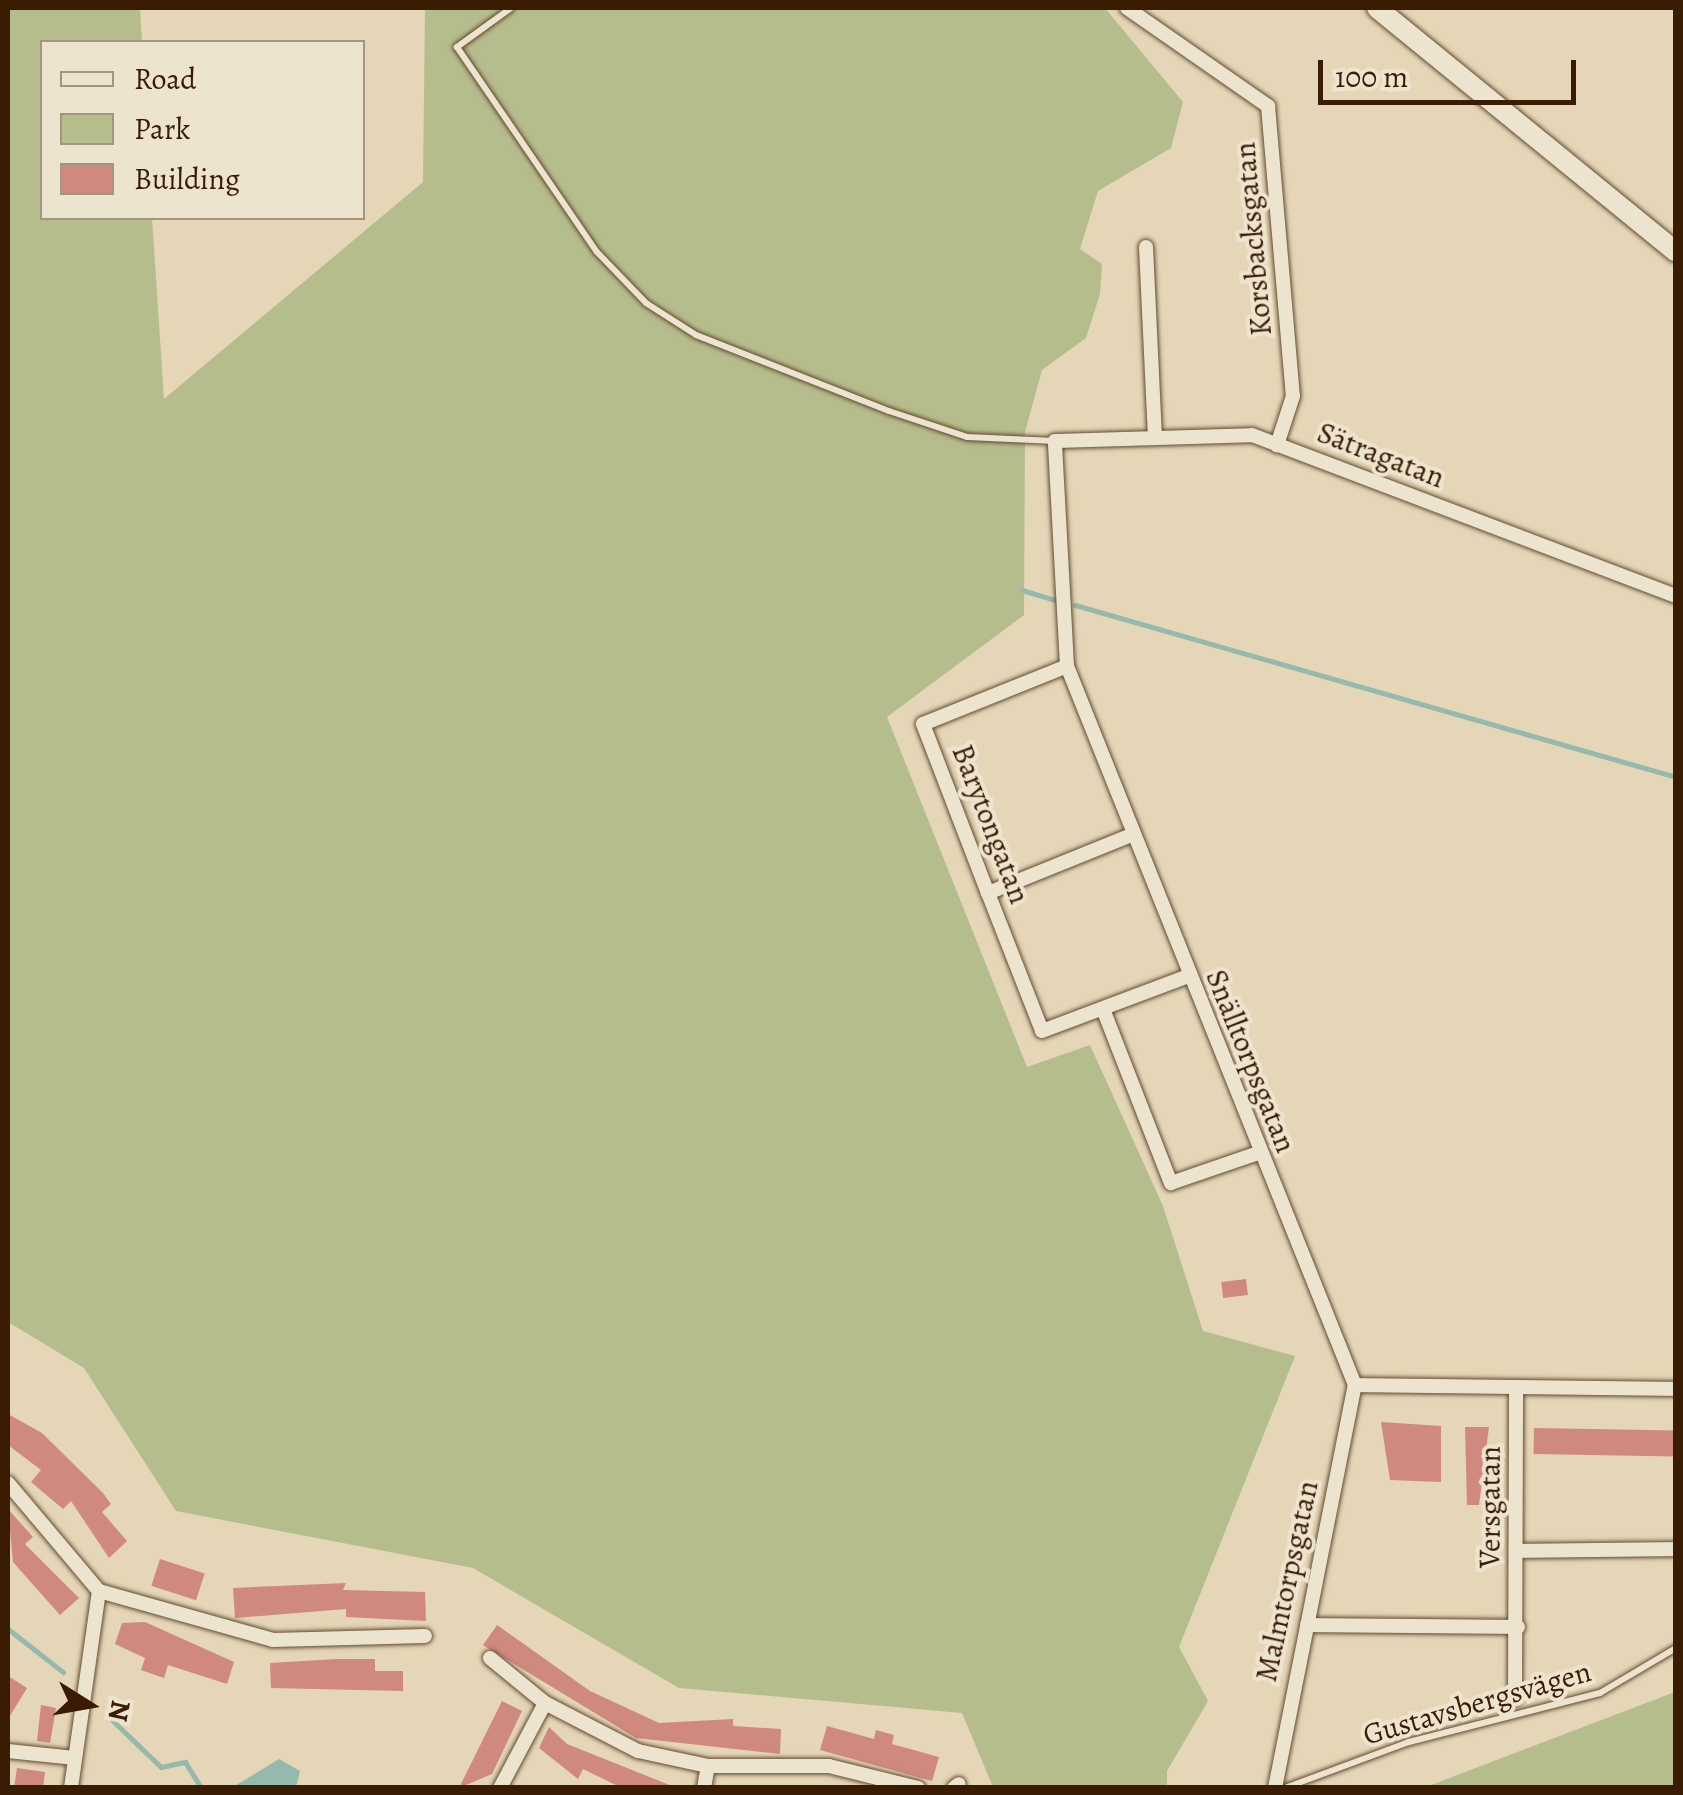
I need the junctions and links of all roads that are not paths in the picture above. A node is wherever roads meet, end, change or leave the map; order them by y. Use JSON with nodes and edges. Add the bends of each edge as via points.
{"nodes":[{"id":1,"x":511,"y":8,"type":"edge"},
{"id":2,"x":1127,"y":8,"type":"edge"},
{"id":3,"x":1147,"y":8,"type":"edge"},
{"id":4,"x":1377,"y":8,"type":"edge"},
{"id":5,"x":1159,"y":21,"type":"junction"},
{"id":6,"x":1146,"y":247,"type":"dead end"},
{"id":7,"x":1676,"y":252,"type":"edge"},
{"id":8,"x":1155,"y":438,"type":"junction"},
{"id":9,"x":1055,"y":441,"type":"junction"},
{"id":10,"x":1277,"y":445,"type":"junction"},
{"id":11,"x":1676,"y":596,"type":"edge"},
{"id":12,"x":1067,"y":666,"type":"junction"},
{"id":13,"x":1134,"y":834,"type":"junction"},
{"id":14,"x":988,"y":893,"type":"junction"},
{"id":15,"x":1188,"y":976,"type":"junction"},
{"id":16,"x":1103,"y":1009,"type":"junction"},
{"id":17,"x":1258,"y":1153,"type":"junction"},
{"id":18,"x":1355,"y":1385,"type":"junction"},
{"id":19,"x":1516,"y":1387,"type":"junction"},
{"id":20,"x":1676,"y":1389,"type":"edge"},
{"id":21,"x":8,"y":1483,"type":"edge"},
{"id":22,"x":1676,"y":1549,"type":"edge"},
{"id":23,"x":1518,"y":1551,"type":"junction"},
{"id":24,"x":99,"y":1591,"type":"junction"},
{"id":25,"x":1307,"y":1625,"type":"junction"},
{"id":26,"x":1518,"y":1627,"type":"junction"},
{"id":27,"x":425,"y":1636,"type":"dead end"},
{"id":28,"x":1676,"y":1648,"type":"edge"},
{"id":29,"x":490,"y":1658,"type":"dead end"},
{"id":30,"x":1515,"y":1698,"type":"dead end"},
{"id":31,"x":545,"y":1703,"type":"junction"},
{"id":32,"x":8,"y":1751,"type":"edge"},
{"id":33,"x":75,"y":1758,"type":"junction"},
{"id":34,"x":708,"y":1766,"type":"junction"},
{"id":35,"x":72,"y":1788,"type":"edge"},
{"id":36,"x":500,"y":1788,"type":"edge"},
{"id":37,"x":704,"y":1788,"type":"edge"},
{"id":38,"x":918,"y":1788,"type":"edge"},
{"id":39,"x":1276,"y":1788,"type":"edge"},
{"id":40,"x":1285,"y":1788,"type":"edge"}],
"edges":[{"from":1,"to":9,"type":"lane","via":[[457,46],[598,252],[646,303],[696,335],[967,438]]},
{"from":2,"to":5,"type":"street","name":"Korsbacksgatan"},
{"from":3,"to":5,"type":"street","name":"Korsbacksgatan"},
{"from":4,"to":7,"type":"main road"},
{"from":5,"to":10,"type":"street","name":"Korsbacksgatan","via":[[1268,106],[1293,396]]},
{"from":6,"to":8,"type":"street"},
{"from":8,"to":9,"type":"street","name":"Sätragatan"},
{"from":8,"to":10,"type":"street","name":"Sätragatan","via":[[1252,436]]},
{"from":9,"to":12,"type":"street","name":"Snälltorpsgatan"},
{"from":10,"to":11,"type":"street","name":"Sätragatan"},
{"from":12,"to":13,"type":"street","name":"Snälltorpsgatan"},
{"from":12,"to":14,"type":"street","name":"Barytongatan","via":[[924,724]]},
{"from":13,"to":14,"type":"street"},
{"from":13,"to":15,"type":"street","name":"Snälltorpsgatan"},
{"from":14,"to":16,"type":"street","name":"Barytongatan","via":[[1042,1031]]},
{"from":15,"to":16,"type":"street"},
{"from":15,"to":17,"type":"street","name":"Snälltorpsgatan"},
{"from":16,"to":17,"type":"street","via":[[1171,1183]]},
{"from":17,"to":18,"type":"street","name":"Snälltorpsgatan"},
{"from":18,"to":19,"type":"street"},
{"from":18,"to":25,"type":"street","name":"Malmtorpsgatan"},
{"from":19,"to":20,"type":"street"},
{"from":19,"to":23,"type":"street","name":"Versgatan"},
{"from":21,"to":24,"type":"street"},
{"from":22,"to":23,"type":"street"},
{"from":23,"to":26,"type":"street","name":"Versgatan"},
{"from":24,"to":27,"type":"street","via":[[273,1640]]},
{"from":24,"to":33,"type":"street"},
{"from":25,"to":26,"type":"street"},
{"from":25,"to":39,"type":"street","name":"Malmtorpsgatan"},
{"from":26,"to":30,"type":"street","name":"Versgatan"},
{"from":28,"to":40,"type":"lane","name":"Gustavsbergsvägen","via":[[1600,1693],[1408,1742]]},
{"from":29,"to":31,"type":"street"},
{"from":31,"to":34,"type":"street","via":[[638,1751]]},
{"from":31,"to":36,"type":"street"},
{"from":32,"to":33,"type":"street"},
{"from":33,"to":35,"type":"street"},
{"from":34,"to":37,"type":"street"},
{"from":34,"to":38,"type":"street","via":[[829,1766]]}]}
